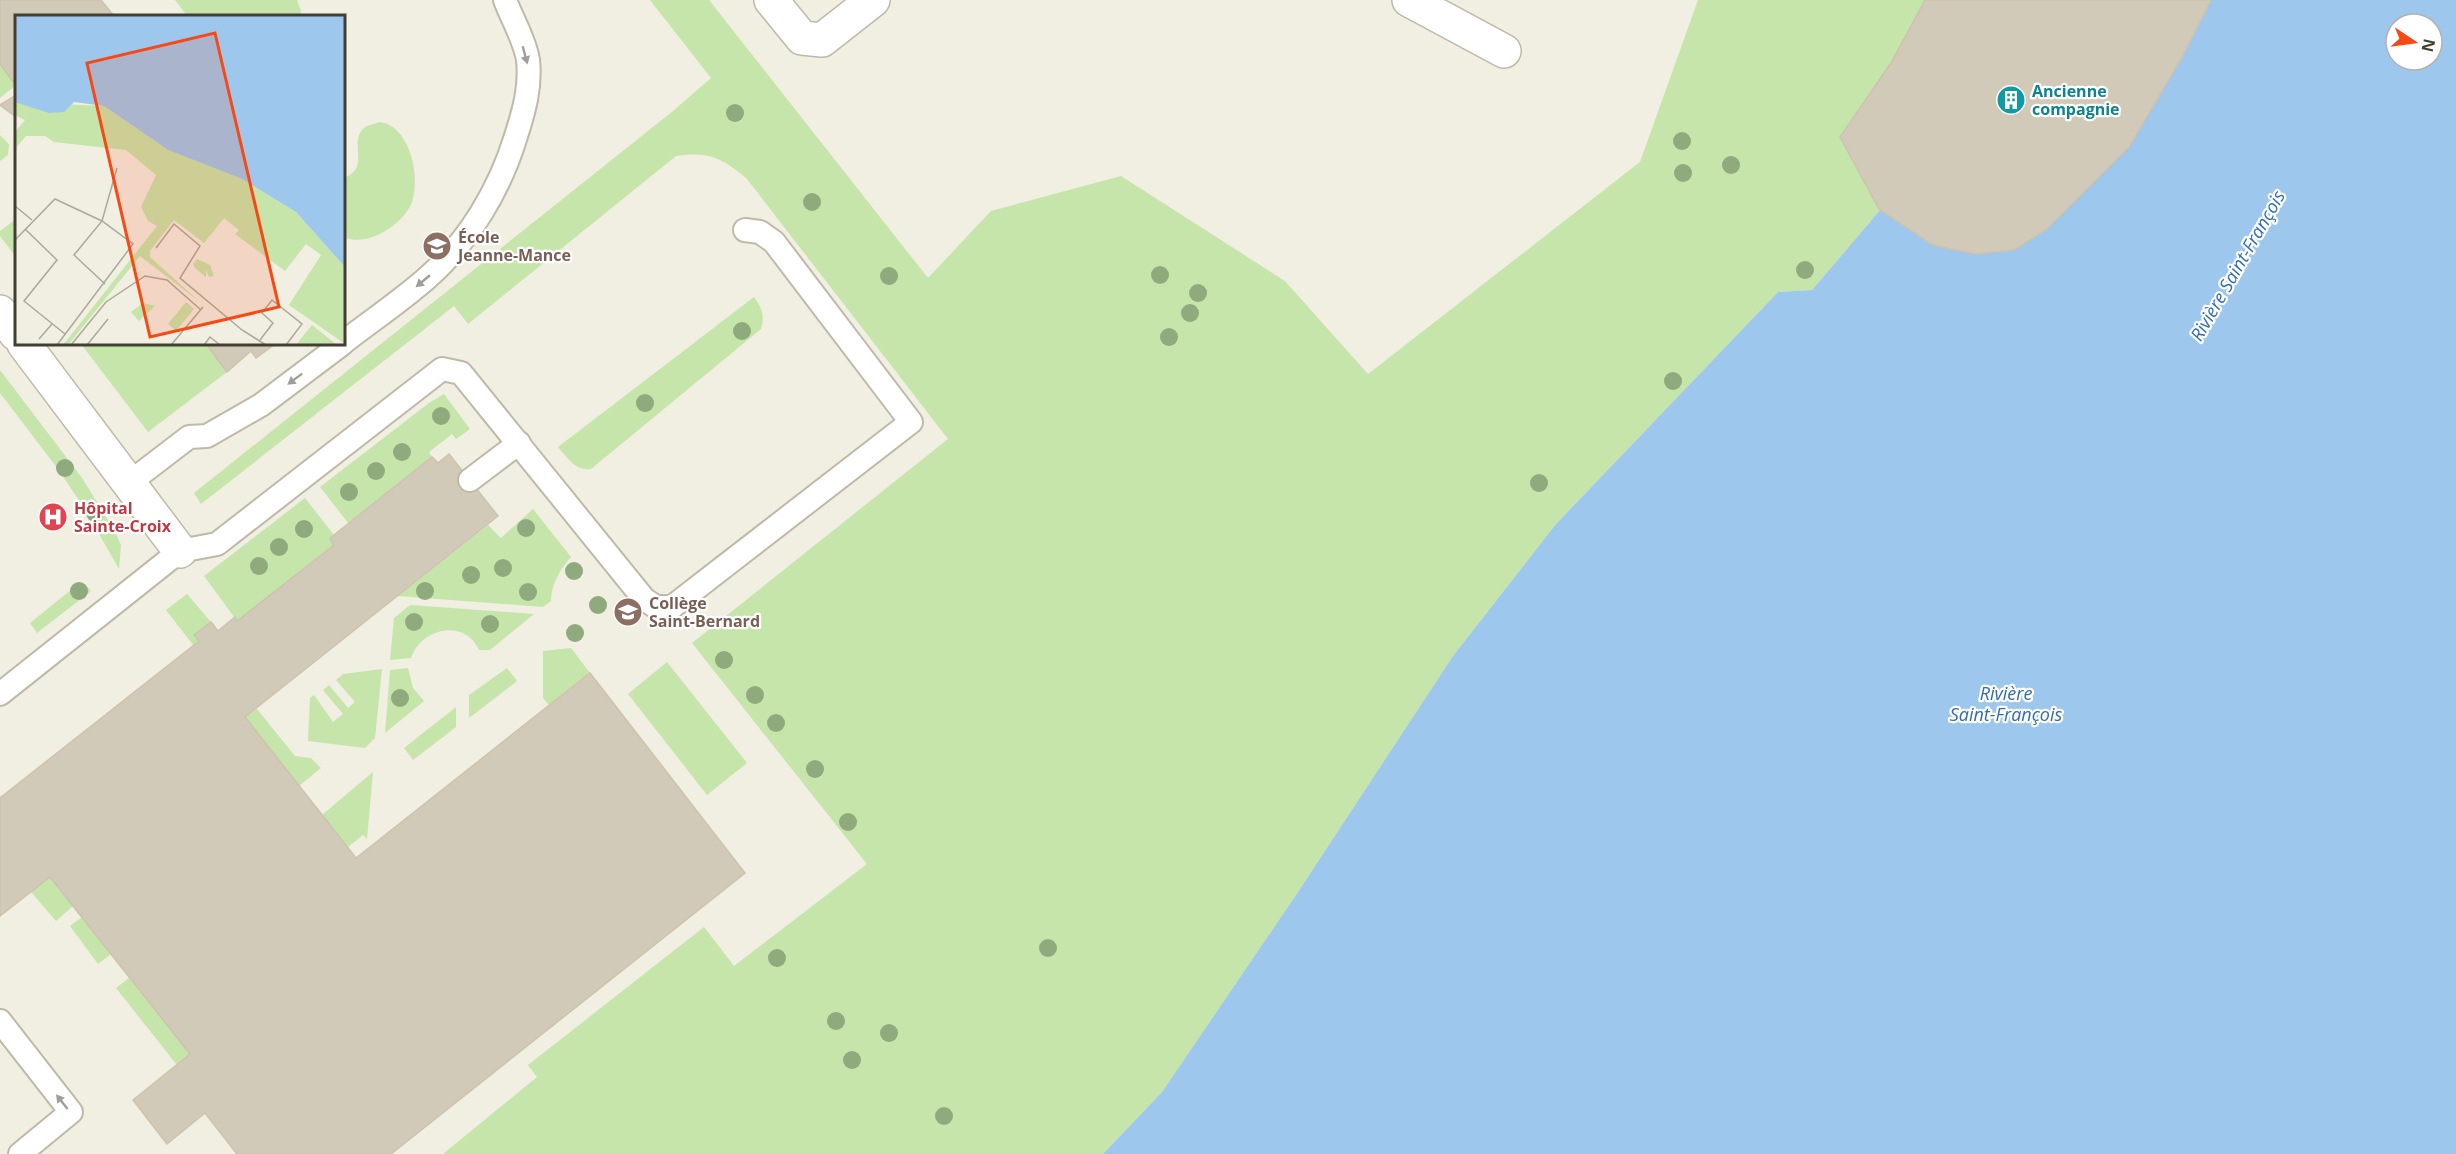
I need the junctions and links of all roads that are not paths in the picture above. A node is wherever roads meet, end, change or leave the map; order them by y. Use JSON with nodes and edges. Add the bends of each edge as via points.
{"nodes":[{"id":1,"x":505,"y":0,"type":"edge"},
{"id":2,"x":771,"y":0,"type":"edge"},
{"id":3,"x":873,"y":0,"type":"edge"},
{"id":4,"x":1409,"y":0,"type":"edge"},
{"id":5,"x":1504,"y":51,"type":"dead end"},
{"id":6,"x":745,"y":230,"type":"dead end"},
{"id":7,"x":0,"y":312,"type":"edge"},
{"id":8,"x":15,"y":333,"type":"edge"},
{"id":9,"x":345,"y":341,"type":"edge"},
{"id":10,"x":25,"y":345,"type":"edge"},
{"id":11,"x":340,"y":345,"type":"edge"},
{"id":12,"x":519,"y":443,"type":"junction"},
{"id":13,"x":470,"y":480,"type":"dead end"},
{"id":14,"x":129,"y":483,"type":"junction"},
{"id":15,"x":180,"y":551,"type":"junction"},
{"id":16,"x":0,"y":694,"type":"edge"},
{"id":17,"x":0,"y":1021,"type":"edge"},
{"id":18,"x":20,"y":1154,"type":"edge"}],
"edges":[{"from":1,"to":9,"type":"lane","one_way":true,"via":[[527,57],[529,76],[526,104],[498,184],[446,260]]},
{"from":2,"to":3,"type":"street","via":[[802,38],[822,40]]},
{"from":4,"to":5,"type":"street"},
{"from":6,"to":12,"type":"lane","via":[[760,232],[774,242],[911,422],[678,602],[664,608],[644,599]]},
{"from":7,"to":8,"type":"street"},
{"from":10,"to":14,"type":"street"},
{"from":11,"to":14,"type":"lane","one_way":true,"via":[[261,405],[207,436],[189,437]]},
{"from":12,"to":13,"type":"lane"},
{"from":12,"to":15,"type":"lane","via":[[461,373],[442,369],[217,544]]},
{"from":14,"to":15,"type":"street"},
{"from":15,"to":16,"type":"lane"},
{"from":18,"to":17,"type":"lane","one_way":true,"via":[[71,1112]]}]}
